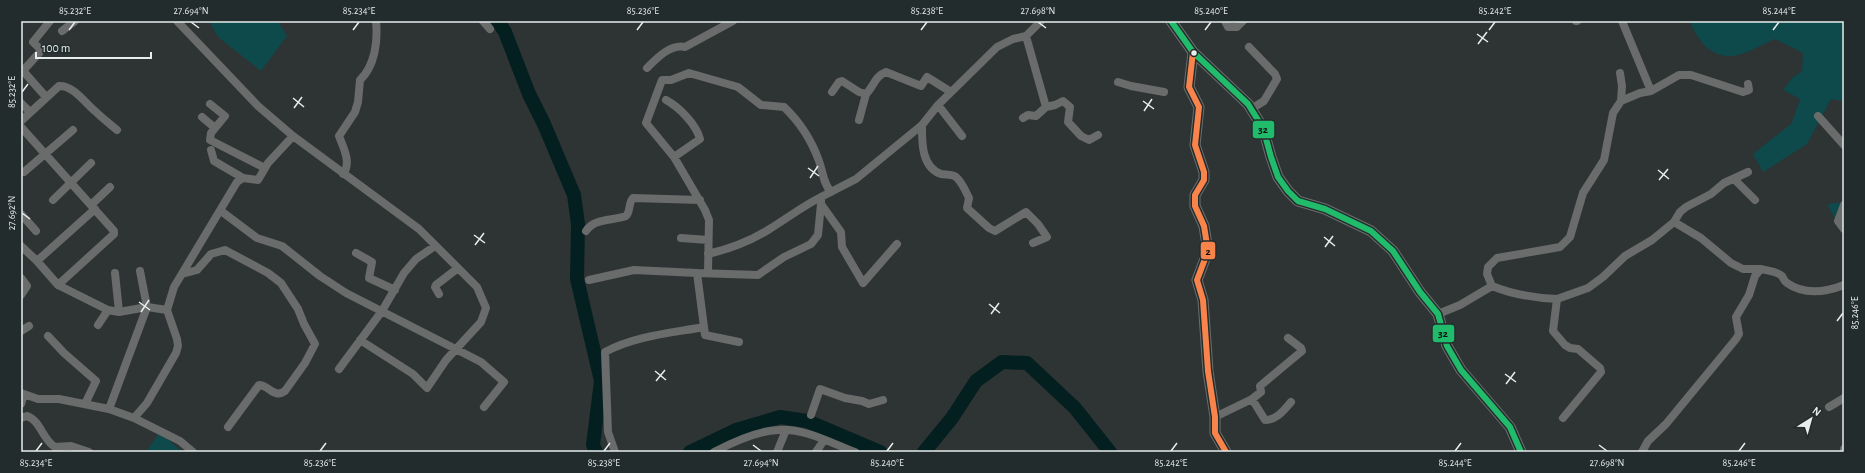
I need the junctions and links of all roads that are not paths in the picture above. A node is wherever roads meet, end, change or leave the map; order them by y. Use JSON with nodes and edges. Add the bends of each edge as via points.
{"nodes":[{"id":1,"x":50,"y":21,"type":"edge"},
{"id":2,"x":75,"y":21,"type":"edge"},
{"id":3,"x":177,"y":21,"type":"edge"},
{"id":4,"x":376,"y":21,"type":"edge"},
{"id":5,"x":483,"y":21,"type":"edge"},
{"id":6,"x":733,"y":21,"type":"edge"},
{"id":7,"x":1041,"y":21,"type":"edge"},
{"id":8,"x":1171,"y":21,"type":"edge"},
{"id":9,"x":1225,"y":21,"type":"edge"},
{"id":10,"x":1243,"y":21,"type":"edge"},
{"id":11,"x":1622,"y":21,"type":"edge"},
{"id":12,"x":490,"y":29,"type":"dead end"},
{"id":13,"x":62,"y":31,"type":"dead end"},
{"id":14,"x":1026,"y":36,"type":"junction"},
{"id":15,"x":1249,"y":47,"type":"dead end"},
{"id":16,"x":1193,"y":52,"type":"junction"},
{"id":17,"x":647,"y":68,"type":"dead end"},
{"id":18,"x":23,"y":73,"type":"edge"},
{"id":19,"x":1620,"y":73,"type":"dead end"},
{"id":20,"x":1118,"y":82,"type":"dead end"},
{"id":21,"x":1748,"y":84,"type":"dead end"},
{"id":22,"x":1651,"y":91,"type":"junction"},
{"id":23,"x":832,"y":92,"type":"dead end"},
{"id":24,"x":951,"y":92,"type":"junction"},
{"id":25,"x":1164,"y":92,"type":"dead end"},
{"id":26,"x":866,"y":94,"type":"junction"},
{"id":27,"x":46,"y":97,"type":"junction"},
{"id":28,"x":666,"y":100,"type":"dead end"},
{"id":29,"x":1621,"y":101,"type":"junction"},
{"id":30,"x":21,"y":103,"type":"edge"},
{"id":31,"x":210,"y":104,"type":"dead end"},
{"id":32,"x":938,"y":105,"type":"junction"},
{"id":33,"x":1046,"y":107,"type":"junction"},
{"id":34,"x":1251,"y":108,"type":"junction"},
{"id":35,"x":30,"y":112,"type":"junction"},
{"id":36,"x":1818,"y":116,"type":"dead end"},
{"id":37,"x":202,"y":117,"type":"dead end"},
{"id":38,"x":1023,"y":118,"type":"dead end"},
{"id":39,"x":21,"y":120,"type":"edge"},
{"id":40,"x":859,"y":120,"type":"dead end"},
{"id":41,"x":922,"y":125,"type":"junction"},
{"id":42,"x":21,"y":127,"type":"edge"},
{"id":43,"x":215,"y":128,"type":"junction"},
{"id":44,"x":73,"y":130,"type":"dead end"},
{"id":45,"x":117,"y":130,"type":"dead end"},
{"id":46,"x":1098,"y":135,"type":"dead end"},
{"id":47,"x":293,"y":136,"type":"junction"},
{"id":48,"x":962,"y":136,"type":"dead end"},
{"id":49,"x":1844,"y":145,"type":"edge"},
{"id":50,"x":211,"y":150,"type":"dead end"},
{"id":51,"x":46,"y":154,"type":"junction"},
{"id":52,"x":674,"y":157,"type":"junction"},
{"id":53,"x":91,"y":163,"type":"dead end"},
{"id":54,"x":265,"y":168,"type":"junction"},
{"id":55,"x":24,"y":172,"type":"dead end"},
{"id":56,"x":1748,"y":172,"type":"dead end"},
{"id":57,"x":344,"y":174,"type":"junction"},
{"id":58,"x":243,"y":178,"type":"junction"},
{"id":59,"x":1734,"y":179,"type":"junction"},
{"id":60,"x":71,"y":184,"type":"junction"},
{"id":61,"x":110,"y":188,"type":"dead end"},
{"id":62,"x":830,"y":192,"type":"junction"},
{"id":63,"x":53,"y":200,"type":"dead end"},
{"id":64,"x":700,"y":200,"type":"junction"},
{"id":65,"x":1755,"y":200,"type":"dead end"},
{"id":66,"x":821,"y":201,"type":"junction"},
{"id":67,"x":1844,"y":204,"type":"edge"},
{"id":68,"x":92,"y":207,"type":"junction"},
{"id":69,"x":221,"y":211,"type":"junction"},
{"id":70,"x":21,"y":214,"type":"edge"},
{"id":71,"x":1674,"y":222,"type":"junction"},
{"id":72,"x":1844,"y":229,"type":"edge"},
{"id":73,"x":36,"y":231,"type":"dead end"},
{"id":74,"x":586,"y":231,"type":"dead end"},
{"id":75,"x":681,"y":238,"type":"dead end"},
{"id":76,"x":708,"y":240,"type":"junction"},
{"id":77,"x":1033,"y":243,"type":"dead end"},
{"id":78,"x":897,"y":244,"type":"dead end"},
{"id":79,"x":21,"y":246,"type":"edge"},
{"id":80,"x":435,"y":246,"type":"junction"},
{"id":81,"x":356,"y":253,"type":"dead end"},
{"id":82,"x":708,"y":254,"type":"junction"},
{"id":83,"x":37,"y":261,"type":"junction"},
{"id":84,"x":458,"y":268,"type":"junction"},
{"id":85,"x":1761,"y":269,"type":"junction"},
{"id":86,"x":140,"y":271,"type":"dead end"},
{"id":87,"x":708,"y":272,"type":"junction"},
{"id":88,"x":115,"y":273,"type":"dead end"},
{"id":89,"x":697,"y":273,"type":"junction"},
{"id":90,"x":182,"y":274,"type":"junction"},
{"id":91,"x":21,"y":278,"type":"edge"},
{"id":92,"x":589,"y":280,"type":"dead end"},
{"id":93,"x":58,"y":284,"type":"junction"},
{"id":94,"x":1844,"y":285,"type":"edge"},
{"id":95,"x":1492,"y":286,"type":"junction"},
{"id":96,"x":395,"y":290,"type":"junction"},
{"id":97,"x":439,"y":294,"type":"dead end"},
{"id":98,"x":21,"y":295,"type":"edge"},
{"id":99,"x":1557,"y":299,"type":"junction"},
{"id":100,"x":147,"y":307,"type":"junction"},
{"id":101,"x":108,"y":310,"type":"junction"},
{"id":102,"x":167,"y":310,"type":"junction"},
{"id":103,"x":382,"y":311,"type":"junction"},
{"id":104,"x":119,"y":312,"type":"junction"},
{"id":105,"x":1438,"y":314,"type":"junction"},
{"id":106,"x":98,"y":325,"type":"dead end"},
{"id":107,"x":29,"y":326,"type":"dead end"},
{"id":108,"x":704,"y":327,"type":"junction"},
{"id":109,"x":21,"y":331,"type":"edge"},
{"id":110,"x":48,"y":336,"type":"dead end"},
{"id":111,"x":1288,"y":338,"type":"dead end"},
{"id":112,"x":360,"y":340,"type":"junction"},
{"id":113,"x":739,"y":342,"type":"dead end"},
{"id":114,"x":455,"y":349,"type":"junction"},
{"id":115,"x":339,"y":369,"type":"dead end"},
{"id":116,"x":22,"y":394,"type":"edge"},
{"id":117,"x":1844,"y":398,"type":"edge"},
{"id":118,"x":1252,"y":399,"type":"junction"},
{"id":119,"x":883,"y":400,"type":"dead end"},
{"id":120,"x":1291,"y":402,"type":"dead end"},
{"id":121,"x":21,"y":404,"type":"edge"},
{"id":122,"x":84,"y":404,"type":"junction"},
{"id":123,"x":484,"y":407,"type":"dead end"},
{"id":124,"x":1829,"y":407,"type":"dead end"},
{"id":125,"x":109,"y":409,"type":"junction"},
{"id":126,"x":811,"y":415,"type":"dead end"},
{"id":127,"x":1215,"y":417,"type":"junction"},
{"id":128,"x":21,"y":418,"type":"edge"},
{"id":129,"x":134,"y":418,"type":"junction"},
{"id":130,"x":1563,"y":418,"type":"dead end"},
{"id":131,"x":228,"y":427,"type":"dead end"},
{"id":132,"x":786,"y":430,"type":"junction"},
{"id":133,"x":824,"y":440,"type":"junction"},
{"id":134,"x":89,"y":452,"type":"edge"},
{"id":135,"x":193,"y":452,"type":"edge"},
{"id":136,"x":616,"y":452,"type":"edge"},
{"id":137,"x":714,"y":452,"type":"edge"},
{"id":138,"x":777,"y":452,"type":"edge"},
{"id":139,"x":816,"y":452,"type":"edge"},
{"id":140,"x":855,"y":452,"type":"edge"},
{"id":141,"x":1226,"y":452,"type":"edge"},
{"id":142,"x":1521,"y":452,"type":"edge"},
{"id":143,"x":1642,"y":452,"type":"edge"}],
"edges":[{"from":1,"to":18,"type":"street","via":[[33,42],[40,52]]},
{"from":2,"to":13,"type":"street"},
{"from":3,"to":47,"type":"street","via":[[258,106]]},
{"from":4,"to":57,"type":"street","via":[[378,40],[368,72],[360,80],[355,112],[339,136],[347,156]]},
{"from":5,"to":12,"type":"street"},
{"from":6,"to":17,"type":"street","via":[[685,47],[674,47]]},
{"from":7,"to":14,"type":"street"},
{"from":8,"to":16,"type":"street"},
{"from":9,"to":10,"type":"street","via":[[1228,27],[1237,27]]},
{"from":11,"to":22,"type":"street"},
{"from":14,"to":24,"type":"street","via":[[997,47]]},
{"from":14,"to":33,"type":"street"},
{"from":15,"to":34,"type":"street","via":[[1277,79],[1264,101]]},
{"from":16,"to":34,"type":"street"},
{"from":16,"to":127,"type":"street","via":[[1189,87],[1199,107],[1195,145],[1204,172],[1204,180],[1196,195],[1195,206],[1204,226],[1208,251],[1197,280],[1203,300],[1208,371]]},
{"from":18,"to":27,"type":"street"},
{"from":19,"to":29,"type":"street"},
{"from":20,"to":25,"type":"street"},
{"from":21,"to":22,"type":"street","via":[[1749,90],[1743,92],[1691,75],[1679,75]]},
{"from":22,"to":29,"type":"street"},
{"from":23,"to":26,"type":"street","via":[[842,81]]},
{"from":24,"to":26,"type":"street","via":[[927,77],[921,86],[886,72],[874,81]]},
{"from":24,"to":32,"type":"street"},
{"from":26,"to":40,"type":"street"},
{"from":27,"to":35,"type":"street"},
{"from":27,"to":45,"type":"street","via":[[59,86],[63,86],[82,97]]},
{"from":28,"to":52,"type":"street","via":[[683,112],[700,139]]},
{"from":29,"to":95,"type":"street","via":[[1613,113],[1604,160],[1583,193],[1570,238],[1560,247],[1497,258],[1488,267],[1487,274]]},
{"from":30,"to":35,"type":"street"},
{"from":31,"to":43,"type":"street","via":[[225,116]]},
{"from":32,"to":41,"type":"street"},
{"from":32,"to":48,"type":"street"},
{"from":33,"to":38,"type":"street","via":[[1036,116],[1028,115]]},
{"from":33,"to":46,"type":"street","via":[[1063,101],[1070,107],[1068,122],[1081,136],[1089,140]]},
{"from":34,"to":105,"type":"street","via":[[1263,128],[1278,178],[1288,191],[1298,201],[1325,209],[1371,231],[1393,251]]},
{"from":35,"to":39,"type":"street"},
{"from":36,"to":49,"type":"street"},
{"from":37,"to":43,"type":"street"},
{"from":41,"to":62,"type":"street","via":[[856,179]]},
{"from":41,"to":77,"type":"street","via":[[923,151],[928,164],[940,174],[954,175],[961,182],[969,198],[967,208],[988,228],[995,231],[1026,212],[1047,238]]},
{"from":42,"to":51,"type":"street"},
{"from":43,"to":54,"type":"street","via":[[209,137],[210,140]]},
{"from":44,"to":51,"type":"street"},
{"from":47,"to":54,"type":"street"},
{"from":47,"to":57,"type":"street"},
{"from":50,"to":58,"type":"street","via":[[214,161]]},
{"from":51,"to":55,"type":"street"},
{"from":51,"to":60,"type":"street"},
{"from":52,"to":62,"type":"street","via":[[645,121],[662,80],[671,80],[689,73],[738,87],[761,105],[784,107],[808,135]]},
{"from":52,"to":64,"type":"street"},
{"from":53,"to":60,"type":"street"},
{"from":54,"to":58,"type":"street","via":[[258,180]]},
{"from":56,"to":59,"type":"street"},
{"from":57,"to":80,"type":"street","via":[[419,229]]},
{"from":58,"to":69,"type":"street","via":[[237,182]]},
{"from":59,"to":65,"type":"street"},
{"from":59,"to":71,"type":"street","via":[[1686,207]]},
{"from":60,"to":63,"type":"street"},
{"from":60,"to":68,"type":"street"},
{"from":61,"to":68,"type":"street"},
{"from":62,"to":66,"type":"street"},
{"from":64,"to":74,"type":"street","via":[[633,198],[626,216],[596,222]]},
{"from":64,"to":76,"type":"street","via":[[709,220]]},
{"from":66,"to":78,"type":"street","via":[[841,232],[842,247],[864,282]]},
{"from":66,"to":82,"type":"street","via":[[747,241]]},
{"from":66,"to":87,"type":"street","via":[[818,234],[811,244],[784,257],[758,275]]},
{"from":67,"to":72,"type":"street","via":[[1838,221]]},
{"from":68,"to":83,"type":"street"},
{"from":68,"to":93,"type":"street","via":[[114,234]]},
{"from":69,"to":90,"type":"street"},
{"from":69,"to":103,"type":"street","via":[[257,238],[282,246],[346,293]]},
{"from":70,"to":73,"type":"street"},
{"from":71,"to":85,"type":"street","via":[[1701,238],[1731,263],[1743,269]]},
{"from":71,"to":99,"type":"street","via":[[1652,240],[1625,256],[1588,288]]},
{"from":75,"to":76,"type":"street"},
{"from":76,"to":82,"type":"street"},
{"from":79,"to":83,"type":"street"},
{"from":80,"to":84,"type":"street"},
{"from":80,"to":96,"type":"street","via":[[416,259],[404,273]]},
{"from":81,"to":96,"type":"street","via":[[372,262],[369,278]]},
{"from":82,"to":87,"type":"street"},
{"from":83,"to":93,"type":"street"},
{"from":84,"to":97,"type":"street","via":[[436,285]]},
{"from":84,"to":114,"type":"street","via":[[477,287],[486,308],[481,322]]},
{"from":85,"to":94,"type":"street","via":[[1777,273],[1796,289],[1808,292]]},
{"from":85,"to":143,"type":"street","via":[[1755,276],[1749,295],[1736,317],[1739,334],[1736,339],[1666,424],[1648,441]]},
{"from":86,"to":100,"type":"street"},
{"from":87,"to":89,"type":"street"},
{"from":88,"to":104,"type":"street"},
{"from":89,"to":92,"type":"street","via":[[634,270]]},
{"from":89,"to":108,"type":"street"},
{"from":90,"to":102,"type":"street","via":[[174,287]]},
{"from":90,"to":131,"type":"street","via":[[197,270],[211,254],[225,250],[245,260],[281,283],[298,309],[315,344],[285,391],[276,394],[258,385]]},
{"from":91,"to":98,"type":"street","via":[[27,286]]},
{"from":93,"to":101,"type":"street"},
{"from":95,"to":99,"type":"street","via":[[1529,297]]},
{"from":95,"to":105,"type":"street","via":[[1460,305]]},
{"from":96,"to":103,"type":"street"},
{"from":99,"to":130,"type":"street","via":[[1553,331],[1570,348],[1578,349],[1600,368],[1601,372]]},
{"from":100,"to":102,"type":"street"},
{"from":100,"to":104,"type":"street"},
{"from":100,"to":125,"type":"street"},
{"from":101,"to":104,"type":"street"},
{"from":101,"to":106,"type":"street"},
{"from":102,"to":129,"type":"street","via":[[177,338],[176,354],[147,403]]},
{"from":103,"to":112,"type":"street"},
{"from":103,"to":114,"type":"street"},
{"from":105,"to":142,"type":"street","via":[[1446,346],[1461,370],[1510,427]]},
{"from":107,"to":109,"type":"street"},
{"from":108,"to":113,"type":"street","via":[[705,335]]},
{"from":108,"to":136,"type":"street","via":[[640,338],[617,345],[605,352],[608,432]]},
{"from":110,"to":122,"type":"street","via":[[64,354],[96,381]]},
{"from":111,"to":118,"type":"street","via":[[1302,351],[1260,386],[1261,392]]},
{"from":112,"to":114,"type":"street","via":[[413,374],[427,388]]},
{"from":112,"to":115,"type":"street"},
{"from":114,"to":123,"type":"street","via":[[481,362],[504,382]]},
{"from":116,"to":121,"type":"street"},
{"from":116,"to":122,"type":"street","via":[[38,399],[59,399]]},
{"from":117,"to":124,"type":"street"},
{"from":118,"to":120,"type":"street","via":[[1265,420],[1280,414]]},
{"from":118,"to":127,"type":"street"},
{"from":119,"to":126,"type":"street","via":[[869,404],[820,389]]},
{"from":122,"to":125,"type":"street"},
{"from":125,"to":129,"type":"street"},
{"from":127,"to":141,"type":"street","via":[[1215,433]]},
{"from":128,"to":134,"type":"street","via":[[33,418],[46,440],[55,447],[71,446]]},
{"from":129,"to":135,"type":"street","via":[[180,441]]},
{"from":132,"to":133,"type":"street"},
{"from":132,"to":137,"type":"street","via":[[760,433]]},
{"from":132,"to":138,"type":"street"},
{"from":133,"to":139,"type":"street"},
{"from":133,"to":140,"type":"street"}]}
